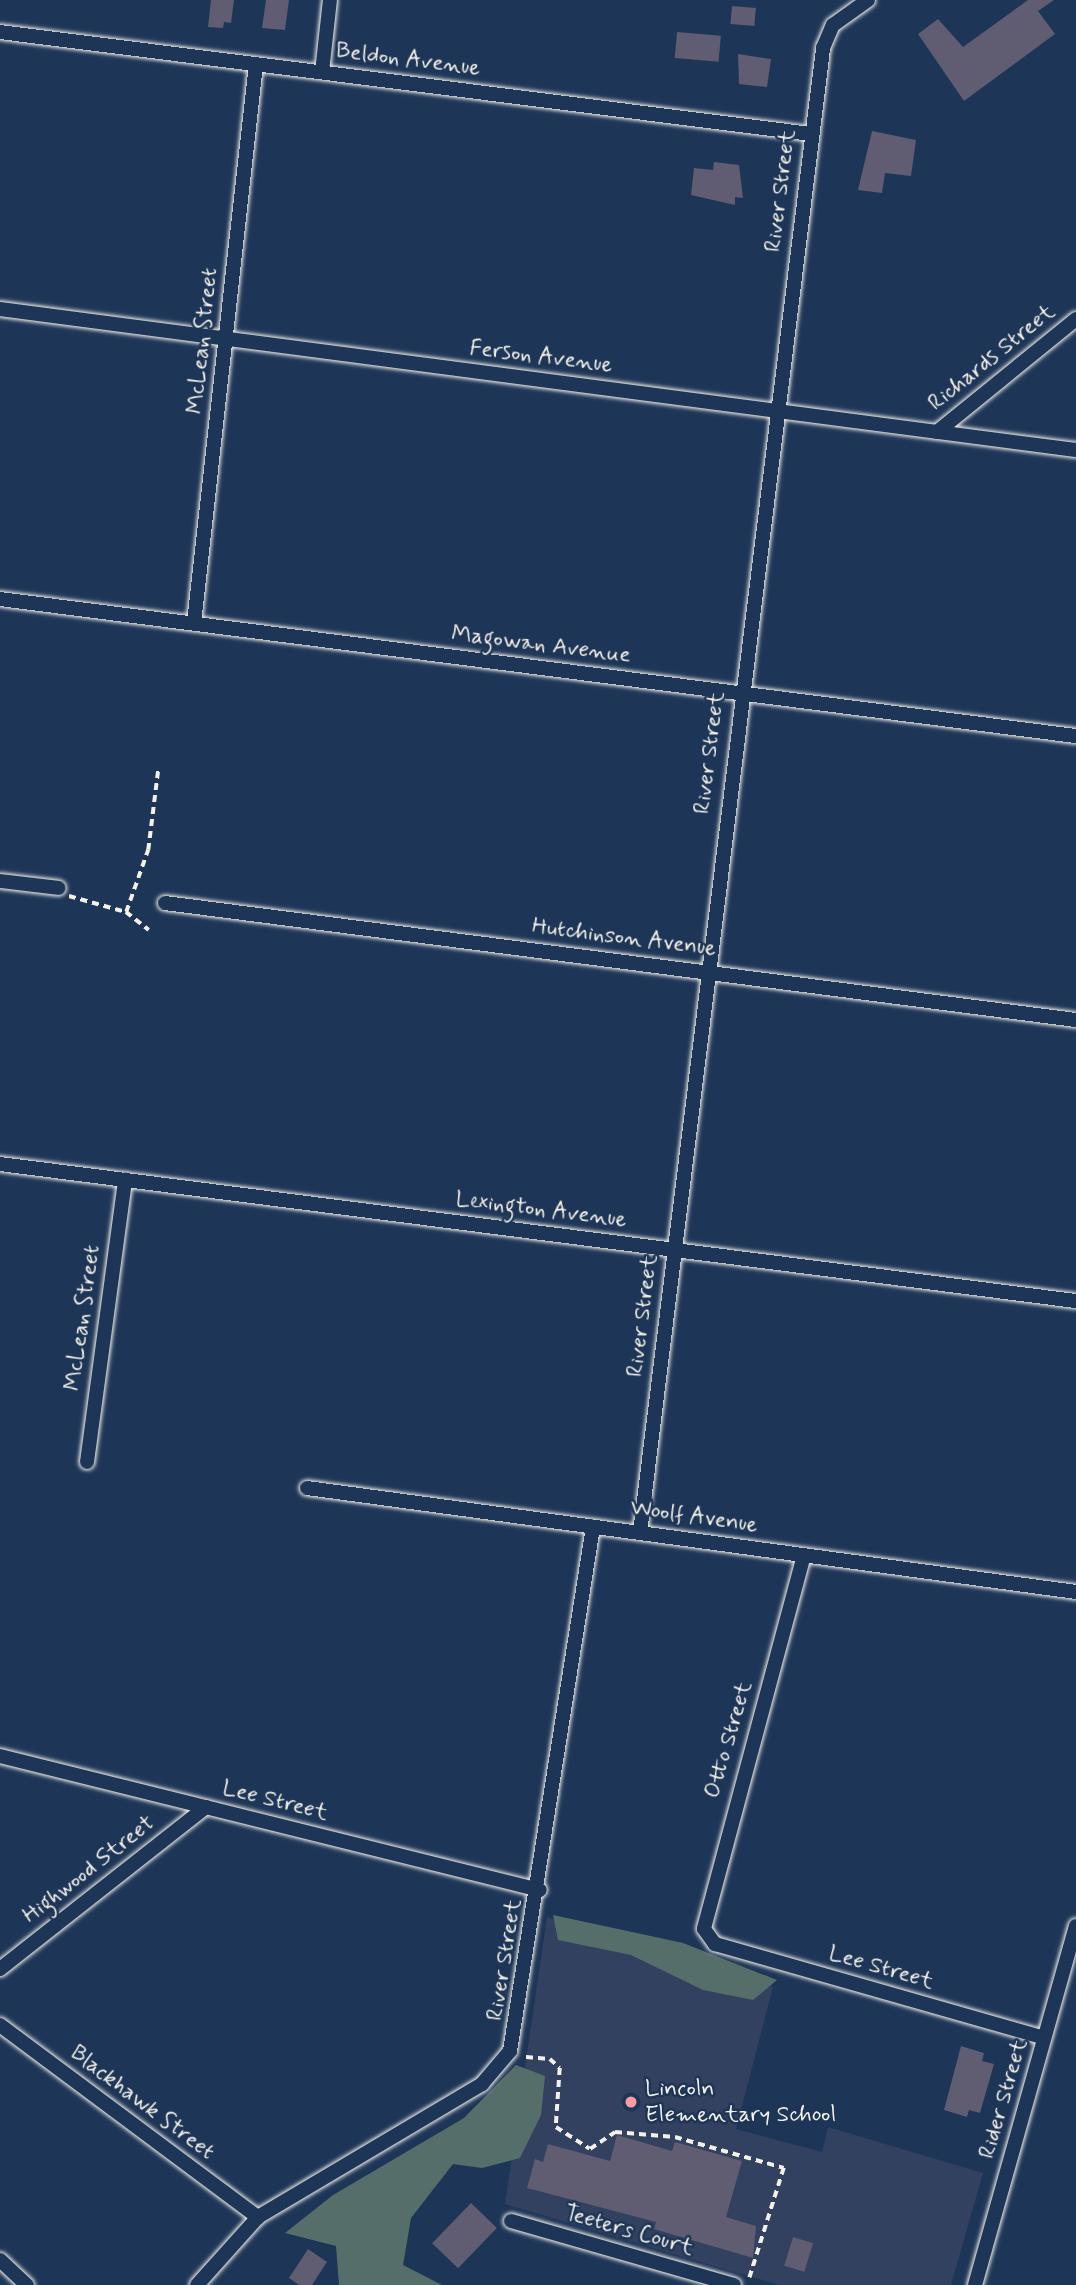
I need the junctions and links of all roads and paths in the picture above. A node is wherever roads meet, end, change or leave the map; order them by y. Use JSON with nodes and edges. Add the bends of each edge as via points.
{"nodes":[{"id":1,"x":330,"y":0,"type":"edge"},
{"id":2,"x":869,"y":0,"type":"edge"},
{"id":3,"x":0,"y":32,"type":"edge"},
{"id":4,"x":257,"y":64,"type":"junction"},
{"id":5,"x":322,"y":72,"type":"junction"},
{"id":6,"x":811,"y":134,"type":"junction"},
{"id":7,"x":0,"y":309,"type":"edge"},
{"id":8,"x":1076,"y":319,"type":"edge"},
{"id":9,"x":226,"y":339,"type":"junction"},
{"id":10,"x":776,"y":411,"type":"junction"},
{"id":11,"x":937,"y":432,"type":"junction"},
{"id":12,"x":1076,"y":450,"type":"edge"},
{"id":13,"x":0,"y":599,"type":"edge"},
{"id":14,"x":194,"y":623,"type":"junction"},
{"id":15,"x":740,"y":693,"type":"junction"},
{"id":16,"x":1076,"y":736,"type":"edge"},
{"id":17,"x":158,"y":770,"type":"dead end"},
{"id":18,"x":0,"y":881,"type":"edge"},
{"id":19,"x":58,"y":888,"type":"dead end"},
{"id":20,"x":75,"y":898,"type":"dead end"},
{"id":21,"x":165,"y":903,"type":"dead end"},
{"id":22,"x":126,"y":912,"type":"junction"},
{"id":23,"x":149,"y":930,"type":"dead end"},
{"id":24,"x":707,"y":972,"type":"junction"},
{"id":25,"x":1076,"y":1020,"type":"edge"},
{"id":26,"x":0,"y":1164,"type":"edge"},
{"id":27,"x":125,"y":1180,"type":"junction"},
{"id":28,"x":674,"y":1250,"type":"junction"},
{"id":29,"x":1076,"y":1301,"type":"edge"},
{"id":30,"x":87,"y":1462,"type":"dead end"},
{"id":31,"x":307,"y":1488,"type":"dead end"},
{"id":32,"x":593,"y":1527,"type":"junction"},
{"id":33,"x":640,"y":1533,"type":"junction"},
{"id":34,"x":804,"y":1555,"type":"junction"},
{"id":35,"x":1076,"y":1592,"type":"edge"},
{"id":36,"x":0,"y":1756,"type":"edge"},
{"id":37,"x":206,"y":1807,"type":"junction"},
{"id":38,"x":540,"y":1890,"type":"junction"},
{"id":39,"x":1076,"y":1926,"type":"edge"},
{"id":40,"x":708,"y":1937,"type":"joint"},
{"id":41,"x":0,"y":1969,"type":"edge"},
{"id":42,"x":0,"y":2025,"type":"edge"},
{"id":43,"x":1044,"y":2038,"type":"junction"},
{"id":44,"x":526,"y":2057,"type":"dead end"},
{"id":45,"x":258,"y":2217,"type":"junction"},
{"id":46,"x":511,"y":2221,"type":"dead end"},
{"id":47,"x":0,"y":2260,"type":"edge"},
{"id":48,"x":27,"y":2285,"type":"edge"},
{"id":49,"x":197,"y":2285,"type":"edge"},
{"id":50,"x":734,"y":2285,"type":"edge"},
{"id":51,"x":748,"y":2285,"type":"edge"},
{"id":52,"x":975,"y":2285,"type":"edge"}],
"edges":[{"from":1,"to":5,"type":"street"},
{"from":2,"to":6,"type":"street","name":"River Street","via":[[826,36]]},
{"from":3,"to":4,"type":"street","name":"Beldon Avenue"},
{"from":4,"to":5,"type":"street","name":"Beldon Avenue"},
{"from":4,"to":9,"type":"street","name":"McLean Street"},
{"from":5,"to":6,"type":"street","name":"Beldon Avenue"},
{"from":6,"to":10,"type":"street","name":"River Street"},
{"from":7,"to":9,"type":"street","name":"Ferson Avenue"},
{"from":8,"to":11,"type":"street","name":"Richards Street"},
{"from":9,"to":10,"type":"street","name":"Ferson Avenue"},
{"from":9,"to":14,"type":"street","name":"McLean Street"},
{"from":10,"to":11,"type":"street","name":"Ferson Avenue"},
{"from":10,"to":15,"type":"street","name":"River Street"},
{"from":11,"to":12,"type":"street","name":"Ferson Avenue"},
{"from":13,"to":14,"type":"street","name":"Magowan Avenue"},
{"from":14,"to":15,"type":"street","name":"Magowan Avenue"},
{"from":15,"to":16,"type":"street","name":"Magowan Avenue"},
{"from":15,"to":24,"type":"street","name":"River Street"},
{"from":17,"to":22,"type":"path","via":[[148,850]]},
{"from":18,"to":19,"type":"street"},
{"from":20,"to":22,"type":"path"},
{"from":21,"to":24,"type":"street","name":"Hutchinson Avenue"},
{"from":22,"to":23,"type":"path"},
{"from":24,"to":25,"type":"street","name":"Hutchinson Avenue"},
{"from":24,"to":28,"type":"street","name":"River Street"},
{"from":26,"to":27,"type":"street","name":"Lexington Avenue"},
{"from":27,"to":28,"type":"street","name":"Lexington Avenue"},
{"from":27,"to":30,"type":"street","name":"McLean Street"},
{"from":28,"to":29,"type":"street","name":"Lexington Avenue"},
{"from":28,"to":33,"type":"street","name":"River Street"},
{"from":31,"to":32,"type":"street","name":"Woolf Avenue"},
{"from":32,"to":33,"type":"street","name":"Woolf Avenue"},
{"from":32,"to":38,"type":"street","name":"River Street"},
{"from":33,"to":34,"type":"street","name":"Woolf Avenue"},
{"from":34,"to":35,"type":"street","name":"Woolf Avenue"},
{"from":34,"to":40,"type":"street","name":"Otto Street","via":[[704,1918]]},
{"from":36,"to":37,"type":"street","name":"Lee Street"},
{"from":37,"to":38,"type":"street","name":"Lee Street"},
{"from":37,"to":41,"type":"street","name":"Highwood Street"},
{"from":38,"to":45,"type":"street","name":"River Street","via":[[518,2030],[498,2068]]},
{"from":39,"to":43,"type":"street","name":"Rider Street"},
{"from":40,"to":43,"type":"street","name":"Lee Street"},
{"from":42,"to":45,"type":"street","name":"Blackhawk Street"},
{"from":43,"to":52,"type":"street","name":"Rider Street"},
{"from":44,"to":51,"type":"path","via":[[550,2059],[560,2068],[556,2127],[590,2149],[615,2132],[675,2137],[784,2168]]},
{"from":45,"to":49,"type":"street","name":"River Street"},
{"from":46,"to":50,"type":"street","name":"Teeters Court"},
{"from":47,"to":48,"type":"street"}]}
